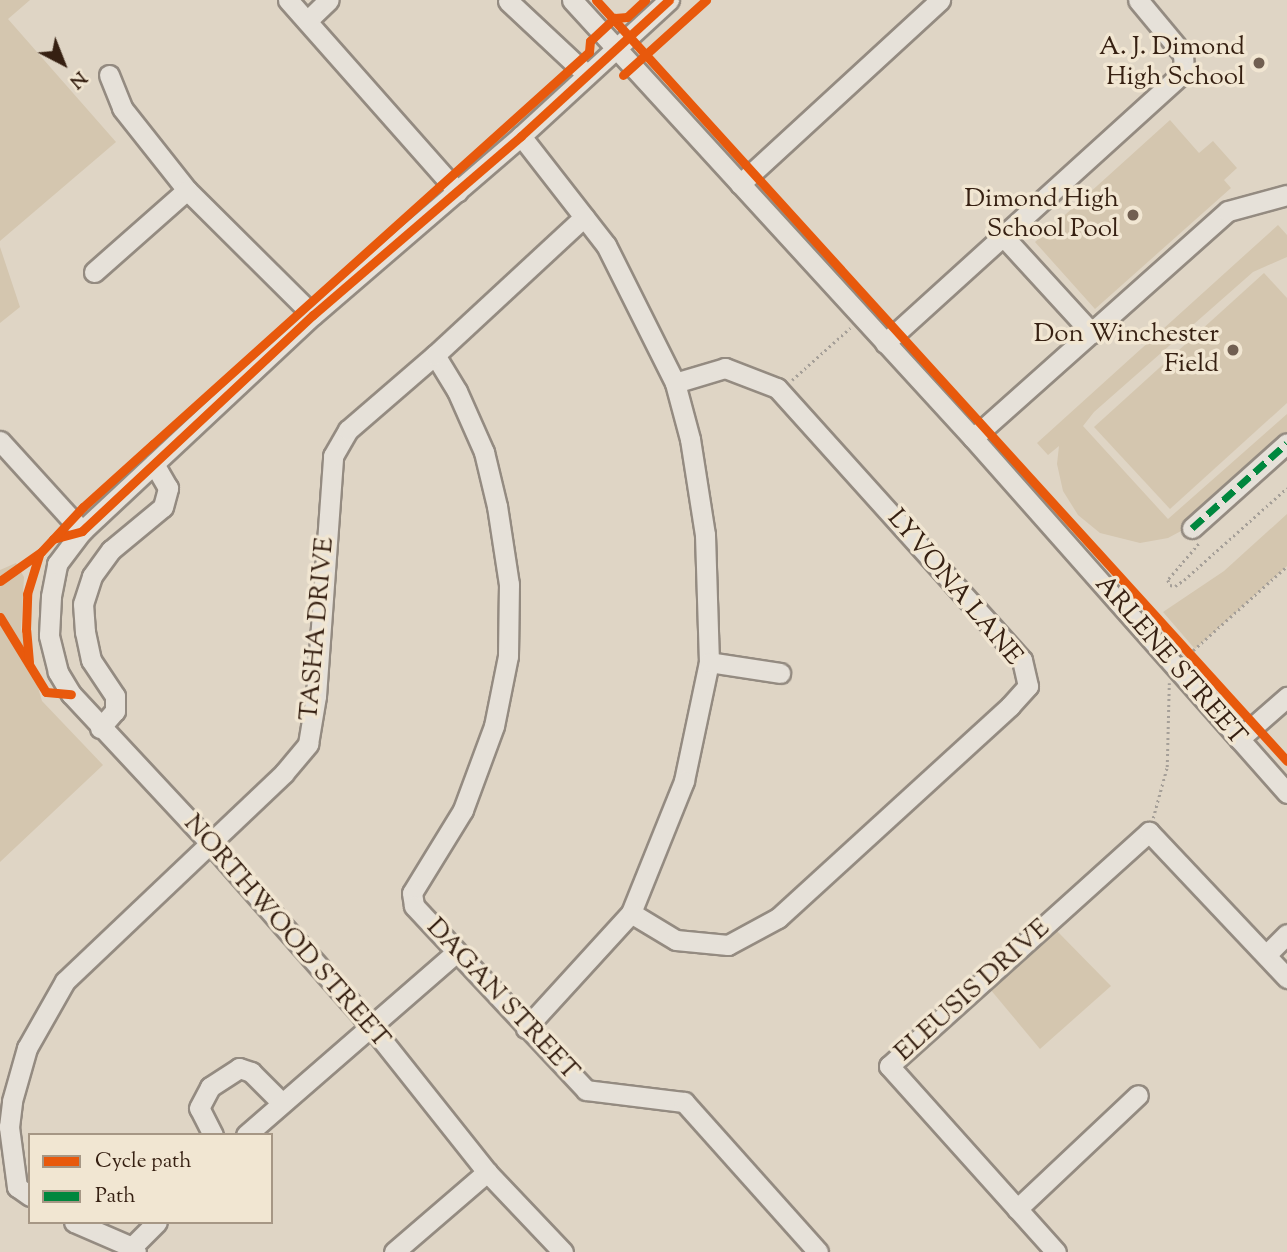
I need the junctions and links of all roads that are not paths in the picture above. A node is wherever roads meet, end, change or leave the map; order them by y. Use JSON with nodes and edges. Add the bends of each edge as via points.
{"nodes":[{"id":1,"x":288,"y":0,"type":"edge"},
{"id":2,"x":329,"y":0,"type":"edge"},
{"id":3,"x":572,"y":0,"type":"edge"},
{"id":4,"x":669,"y":0,"type":"edge"},
{"id":5,"x":940,"y":0,"type":"edge"},
{"id":6,"x":1138,"y":0,"type":"edge"},
{"id":7,"x":509,"y":1,"type":"edge"},
{"id":8,"x":307,"y":21,"type":"junction"},
{"id":9,"x":616,"y":48,"type":"junction"},
{"id":10,"x":109,"y":75,"type":"dead end"},
{"id":11,"x":586,"y":75,"type":"junction"},
{"id":12,"x":522,"y":136,"type":"junction"},
{"id":13,"x":740,"y":184,"type":"junction"},
{"id":14,"x":187,"y":190,"type":"junction"},
{"id":15,"x":458,"y":192,"type":"junction"},
{"id":16,"x":1287,"y":195,"type":"edge"},
{"id":17,"x":584,"y":217,"type":"junction"},
{"id":18,"x":1003,"y":236,"type":"junction"},
{"id":19,"x":94,"y":272,"type":"dead end"},
{"id":20,"x":313,"y":315,"type":"junction"},
{"id":21,"x":1092,"y":333,"type":"junction"},
{"id":22,"x":885,"y":343,"type":"junction"},
{"id":23,"x":435,"y":355,"type":"junction"},
{"id":24,"x":675,"y":383,"type":"junction"},
{"id":25,"x":973,"y":438,"type":"junction"},
{"id":26,"x":0,"y":441,"type":"edge"},
{"id":27,"x":1287,"y":443,"type":"edge"},
{"id":28,"x":153,"y":464,"type":"junction"},
{"id":29,"x":82,"y":531,"type":"junction"},
{"id":30,"x":1197,"y":534,"type":"road end"},
{"id":31,"x":709,"y":662,"type":"junction"},
{"id":32,"x":780,"y":673,"type":"dead end"},
{"id":33,"x":1287,"y":697,"type":"edge"},
{"id":34,"x":100,"y":728,"type":"junction"},
{"id":35,"x":1239,"y":739,"type":"junction"},
{"id":36,"x":1287,"y":793,"type":"edge"},
{"id":37,"x":210,"y":843,"type":"junction"},
{"id":38,"x":631,"y":913,"type":"junction"},
{"id":39,"x":1287,"y":934,"type":"edge"},
{"id":40,"x":455,"y":953,"type":"junction"},
{"id":41,"x":1267,"y":954,"type":"junction"},
{"id":42,"x":1287,"y":978,"type":"edge"},
{"id":43,"x":371,"y":1026,"type":"junction"},
{"id":44,"x":526,"y":1028,"type":"junction"},
{"id":45,"x":1138,"y":1095,"type":"dead end"},
{"id":46,"x":281,"y":1102,"type":"junction"},
{"id":47,"x":212,"y":1133,"type":"edge"},
{"id":48,"x":248,"y":1133,"type":"edge"},
{"id":49,"x":487,"y":1172,"type":"junction"},
{"id":50,"x":28,"y":1195,"type":"edge"},
{"id":51,"x":1017,"y":1209,"type":"junction"},
{"id":52,"x":78,"y":1224,"type":"edge"},
{"id":53,"x":155,"y":1224,"type":"edge"},
{"id":54,"x":134,"y":1250,"type":"edge"},
{"id":55,"x":394,"y":1252,"type":"edge"},
{"id":56,"x":564,"y":1252,"type":"edge"},
{"id":57,"x":818,"y":1252,"type":"edge"},
{"id":58,"x":1056,"y":1252,"type":"edge"}],
"edges":[{"from":1,"to":8,"type":"street"},
{"from":2,"to":8,"type":"street"},
{"from":3,"to":9,"type":"street","name":"ARLENE STREET"},
{"from":4,"to":9,"type":"street","name":"NORTHWOOD STREET"},
{"from":5,"to":13,"type":"street"},
{"from":6,"to":18,"type":"street","via":[[1184,54],[1185,72]]},
{"from":7,"to":11,"type":"street"},
{"from":8,"to":15,"type":"street"},
{"from":9,"to":11,"type":"street","name":"NORTHWOOD STREET"},
{"from":9,"to":13,"type":"street","name":"ARLENE STREET"},
{"from":10,"to":14,"type":"street","via":[[122,108]]},
{"from":11,"to":12,"type":"street","name":"NORTHWOOD STREET"},
{"from":12,"to":15,"type":"street","name":"NORTHWOOD STREET"},
{"from":12,"to":17,"type":"street"},
{"from":13,"to":22,"type":"street","name":"ARLENE STREET"},
{"from":14,"to":19,"type":"street"},
{"from":14,"to":20,"type":"street"},
{"from":15,"to":20,"type":"street","name":"NORTHWOOD STREET"},
{"from":16,"to":21,"type":"street","via":[[1228,211]]},
{"from":17,"to":23,"type":"street","name":"TASHA DRIVE"},
{"from":17,"to":24,"type":"street","via":[[606,245]]},
{"from":18,"to":21,"type":"street"},
{"from":18,"to":22,"type":"street"},
{"from":20,"to":28,"type":"street","name":"NORTHWOOD STREET"},
{"from":21,"to":25,"type":"street"},
{"from":22,"to":25,"type":"street","name":"ARLENE STREET"},
{"from":23,"to":37,"type":"street","name":"TASHA DRIVE","via":[[348,430],[333,456],[316,696],[308,744]]},
{"from":23,"to":40,"type":"street","name":"DAGAN STREET","via":[[484,452],[509,584],[508,656],[494,726],[463,810],[412,893],[414,906]]},
{"from":24,"to":31,"type":"street","via":[[690,439],[705,535]]},
{"from":24,"to":38,"type":"street","name":"LYVONA LANE","via":[[725,368],[780,391],[1023,660],[1028,686],[778,918],[727,945],[676,940]]},
{"from":25,"to":35,"type":"street","name":"ARLENE STREET"},
{"from":26,"to":29,"type":"street"},
{"from":27,"to":30,"type":"street"},
{"from":28,"to":29,"type":"street","name":"NORTHWOOD STREET"},
{"from":28,"to":34,"type":"street","via":[[168,488],[163,507],[111,550],[92,576],[83,604],[91,660],[115,696],[115,711]]},
{"from":29,"to":34,"type":"street","name":"NORTHWOOD STREET","via":[[57,564],[49,635],[58,672]]},
{"from":31,"to":32,"type":"street"},
{"from":31,"to":38,"type":"street","via":[[684,781]]},
{"from":33,"to":35,"type":"street"},
{"from":34,"to":37,"type":"street","name":"NORTHWOOD STREET"},
{"from":35,"to":36,"type":"street","name":"ARLENE STREET"},
{"from":37,"to":43,"type":"street","name":"NORTHWOOD STREET"},
{"from":37,"to":50,"type":"street","name":"TASHA DRIVE","via":[[65,981],[27,1048],[9,1127],[17,1187]]},
{"from":38,"to":44,"type":"street"},
{"from":39,"to":41,"type":"street"},
{"from":40,"to":43,"type":"street"},
{"from":40,"to":44,"type":"street","name":"DAGAN STREET"},
{"from":41,"to":42,"type":"street"},
{"from":41,"to":51,"type":"street","name":"ELEUSIS DRIVE","via":[[1149,832],[889,1066]]},
{"from":43,"to":46,"type":"street"},
{"from":43,"to":49,"type":"street","name":"NORTHWOOD STREET"},
{"from":44,"to":57,"type":"street","name":"DAGAN STREET","via":[[586,1090],[684,1101]]},
{"from":45,"to":51,"type":"street"},
{"from":46,"to":47,"type":"street","via":[[251,1072],[239,1068],[210,1087],[199,1108]]},
{"from":46,"to":48,"type":"street"},
{"from":49,"to":55,"type":"street"},
{"from":49,"to":56,"type":"street","name":"NORTHWOOD STREET"},
{"from":51,"to":58,"type":"street","name":"ELEUSIS DRIVE"},
{"from":52,"to":54,"type":"street"},
{"from":53,"to":54,"type":"street"}]}
